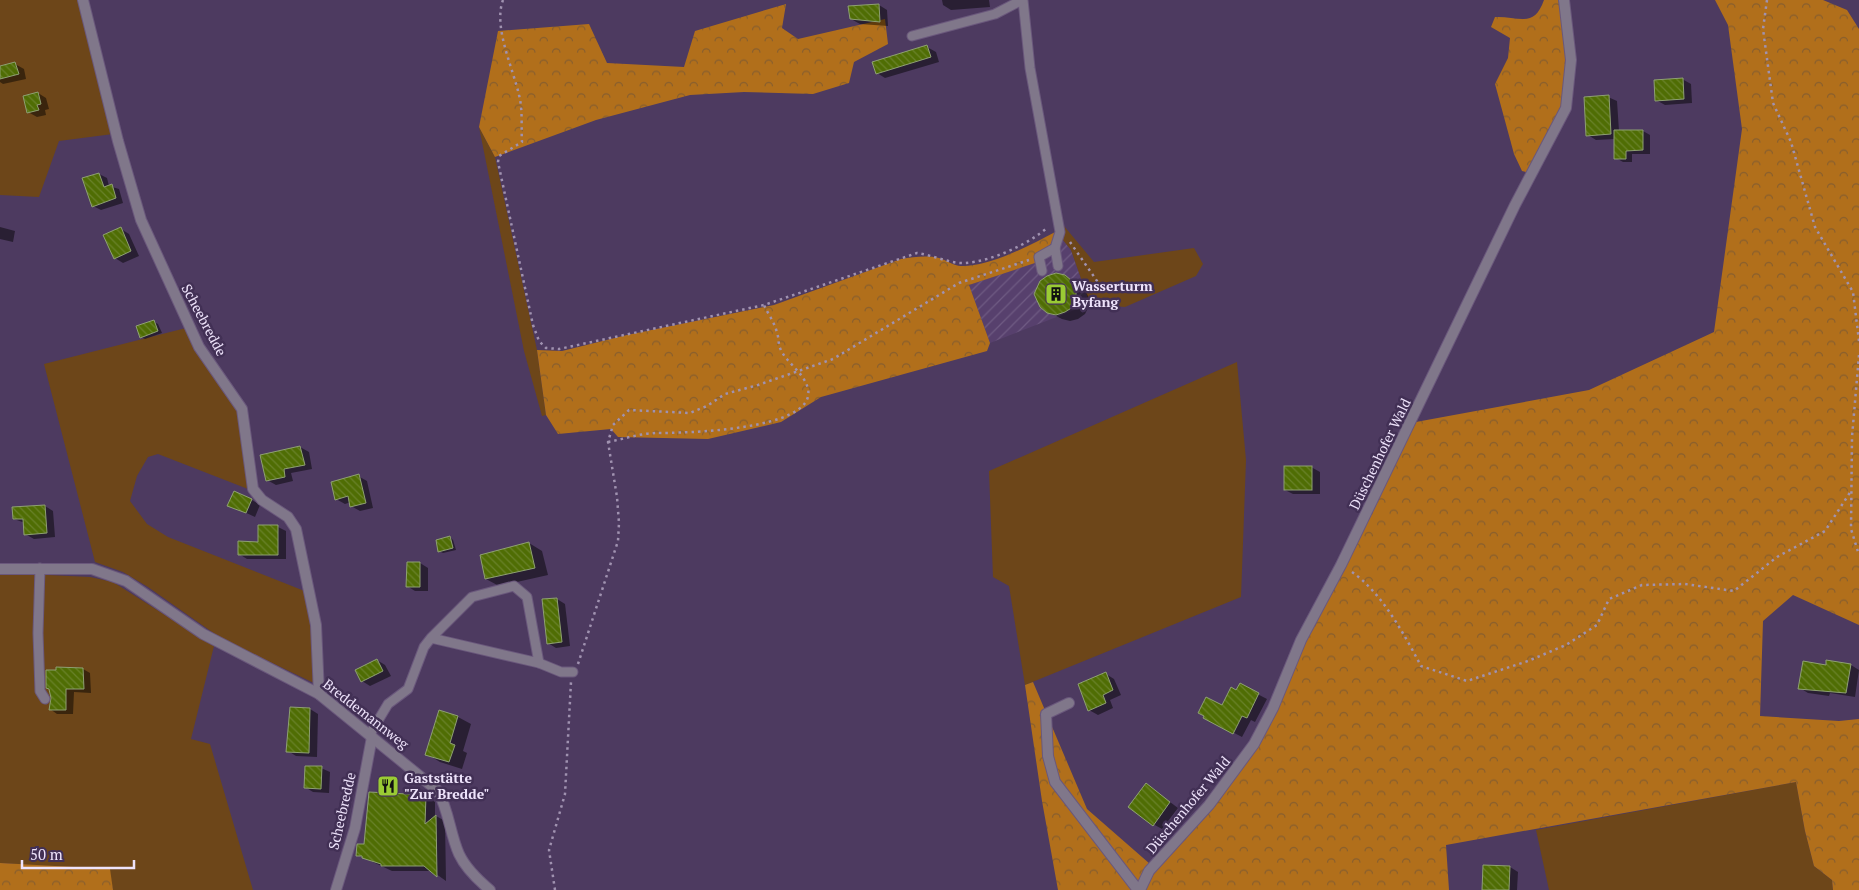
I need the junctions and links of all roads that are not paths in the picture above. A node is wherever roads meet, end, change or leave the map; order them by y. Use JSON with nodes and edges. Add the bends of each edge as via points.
{"nodes":[{"id":1,"x":83,"y":0,"type":"edge"},
{"id":2,"x":1023,"y":0,"type":"edge"},
{"id":3,"x":1564,"y":0,"type":"edge"},
{"id":4,"x":912,"y":36,"type":"dead end"},
{"id":5,"x":1055,"y":248,"type":"junction"},
{"id":6,"x":1058,"y":266,"type":"dead end"},
{"id":7,"x":1042,"y":271,"type":"dead end"},
{"id":8,"x":40,"y":568,"type":"junction"},
{"id":9,"x":0,"y":569,"type":"edge"},
{"id":10,"x":431,"y":638,"type":"junction"},
{"id":11,"x":539,"y":663,"type":"junction"},
{"id":12,"x":573,"y":672,"type":"road end"},
{"id":13,"x":319,"y":694,"type":"junction"},
{"id":14,"x":45,"y":699,"type":"dead end"},
{"id":15,"x":1069,"y":703,"type":"dead end"},
{"id":16,"x":371,"y":735,"type":"junction"},
{"id":17,"x":336,"y":890,"type":"edge"},
{"id":18,"x":490,"y":890,"type":"edge"},
{"id":19,"x":1139,"y":890,"type":"edge"}],
"edges":[{"from":1,"to":13,"type":"street","name":"Scheebredde","via":[[141,220],[199,347],[242,409],[252,489],[262,500],[288,517],[296,529],[316,625]]},
{"from":2,"to":4,"type":"lane","via":[[995,14]]},
{"from":2,"to":5,"type":"lane","via":[[1030,68],[1060,232]]},
{"from":3,"to":19,"type":"street","name":"Düschenhofer Wald","via":[[1571,60],[1566,108],[1301,640],[1254,744],[1209,805],[1150,871]]},
{"from":5,"to":6,"type":"lane"},
{"from":5,"to":7,"type":"lane","via":[[1039,257]]},
{"from":8,"to":9,"type":"street","name":"Breddemannweg"},
{"from":8,"to":13,"type":"street","name":"Breddemannweg","via":[[92,569],[126,581],[203,634]]},
{"from":8,"to":14,"type":"lane","via":[[40,691]]},
{"from":10,"to":11,"type":"lane"},
{"from":10,"to":11,"type":"lane","via":[[472,597],[514,586],[527,597]]},
{"from":10,"to":16,"type":"lane","via":[[424,647],[408,689],[388,704]]},
{"from":11,"to":12,"type":"lane","via":[[561,672]]},
{"from":13,"to":16,"type":"street","name":"Breddemannweg"},
{"from":15,"to":19,"type":"street","name":"Düschenhofer Wald","via":[[1046,714],[1048,756],[1055,782]]},
{"from":16,"to":17,"type":"street","name":"Scheebredde","via":[[355,828]]},
{"from":16,"to":18,"type":"street","name":"Breddemannweg","via":[[438,791],[447,807],[459,853],[467,867]]}]}
